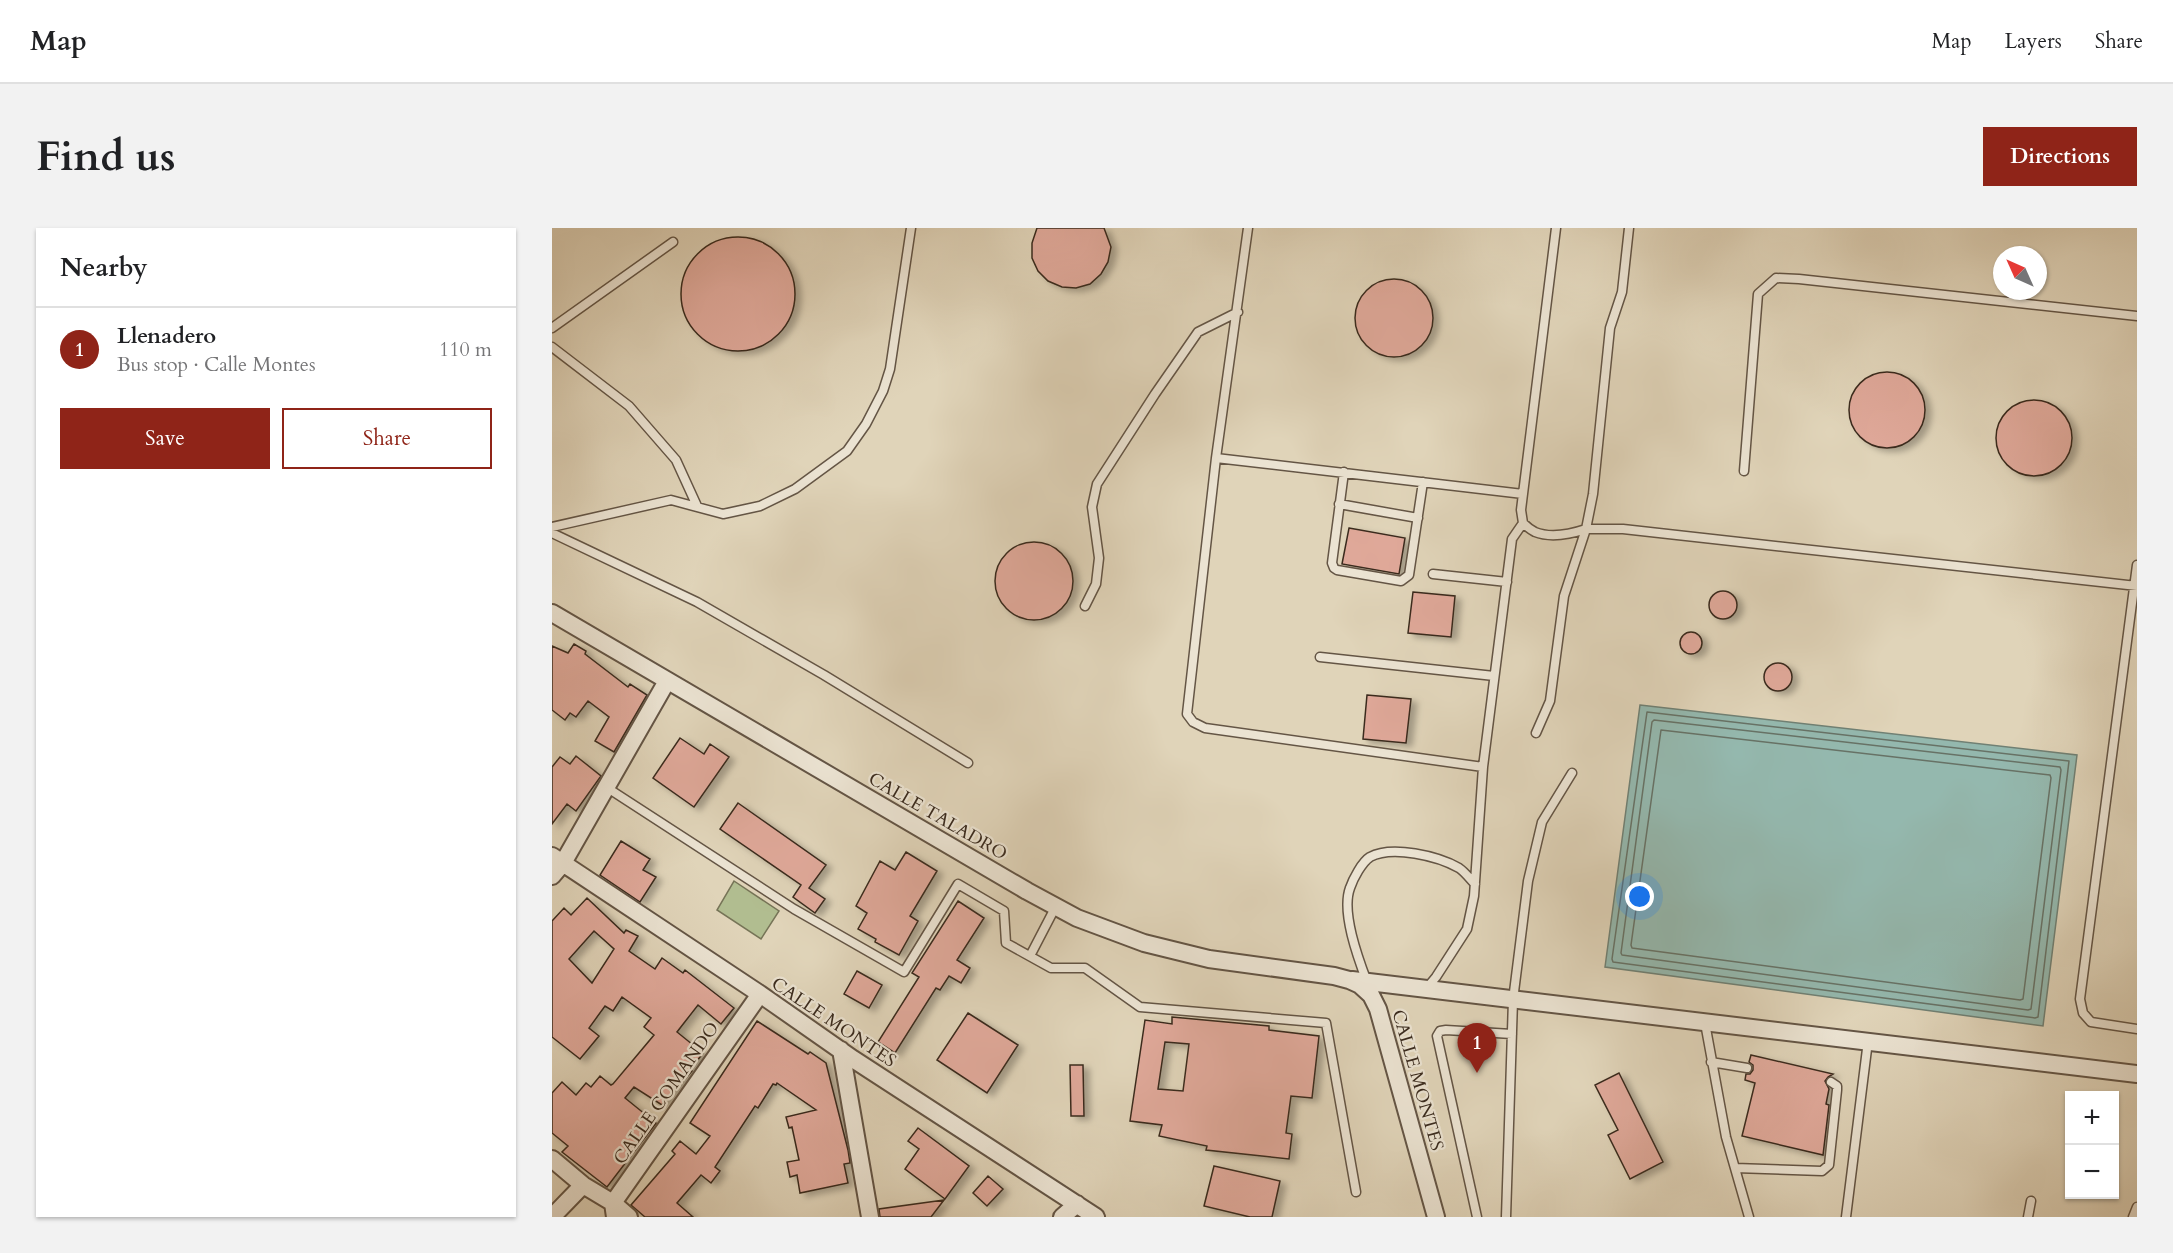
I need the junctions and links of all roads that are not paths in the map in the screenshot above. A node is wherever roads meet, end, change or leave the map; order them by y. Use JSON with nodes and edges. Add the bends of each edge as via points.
{"nodes":[{"id":1,"x":910,"y":228,"type":"edge"},
{"id":2,"x":1248,"y":228,"type":"edge"},
{"id":3,"x":1556,"y":228,"type":"edge"},
{"id":4,"x":1629,"y":228,"type":"edge"},
{"id":5,"x":673,"y":242,"type":"dead end"},
{"id":6,"x":1238,"y":312,"type":"junction"},
{"id":7,"x":2137,"y":316,"type":"edge"},
{"id":8,"x":552,"y":328,"type":"edge"},
{"id":9,"x":552,"y":347,"type":"edge"},
{"id":10,"x":1216,"y":458,"type":"junction"},
{"id":11,"x":1744,"y":471,"type":"dead end"},
{"id":12,"x":1344,"y":472,"type":"junction"},
{"id":13,"x":1423,"y":482,"type":"junction"},
{"id":14,"x":1523,"y":494,"type":"junction"},
{"id":15,"x":1340,"y":504,"type":"junction"},
{"id":16,"x":697,"y":506,"type":"junction"},
{"id":17,"x":1418,"y":518,"type":"junction"},
{"id":18,"x":1522,"y":523,"type":"junction"},
{"id":19,"x":552,"y":527,"type":"edge"},
{"id":20,"x":1586,"y":529,"type":"junction"},
{"id":21,"x":552,"y":532,"type":"edge"},
{"id":22,"x":2137,"y":565,"type":"edge"},
{"id":23,"x":1432,"y":574,"type":"dead end"},
{"id":24,"x":1507,"y":582,"type":"junction"},
{"id":25,"x":2136,"y":586,"type":"edge"},
{"id":26,"x":1085,"y":606,"type":"dead end"},
{"id":27,"x":552,"y":613,"type":"edge"},
{"id":28,"x":1320,"y":657,"type":"dead end"},
{"id":29,"x":1494,"y":676,"type":"junction"},
{"id":30,"x":667,"y":681,"type":"junction"},
{"id":31,"x":1536,"y":733,"type":"dead end"},
{"id":32,"x":968,"y":763,"type":"dead end"},
{"id":33,"x":1483,"y":767,"type":"junction"},
{"id":34,"x":1572,"y":773,"type":"dead end"},
{"id":35,"x":606,"y":787,"type":"junction"},
{"id":36,"x":556,"y":865,"type":"edge"},
{"id":37,"x":1475,"y":884,"type":"junction"},
{"id":38,"x":1056,"y":906,"type":"junction"},
{"id":39,"x":1030,"y":956,"type":"junction"},
{"id":40,"x":1341,"y":978,"type":"junction"},
{"id":41,"x":1367,"y":982,"type":"junction"},
{"id":42,"x":1426,"y":989,"type":"junction"},
{"id":43,"x":760,"y":994,"type":"junction"},
{"id":44,"x":1513,"y":1000,"type":"junction"},
{"id":45,"x":1705,"y":1023,"type":"junction"},
{"id":46,"x":2137,"y":1029,"type":"edge"},
{"id":47,"x":1512,"y":1034,"type":"junction"},
{"id":48,"x":1868,"y":1041,"type":"junction"},
{"id":49,"x":841,"y":1050,"type":"junction"},
{"id":50,"x":1711,"y":1062,"type":"junction"},
{"id":51,"x":1747,"y":1068,"type":"dead end"},
{"id":52,"x":2137,"y":1074,"type":"edge"},
{"id":53,"x":1831,"y":1082,"type":"dead end"},
{"id":54,"x":552,"y":1159,"type":"edge"},
{"id":55,"x":1735,"y":1168,"type":"junction"},
{"id":56,"x":583,"y":1185,"type":"junction"},
{"id":57,"x":1356,"y":1192,"type":"dead end"},
{"id":58,"x":2031,"y":1201,"type":"dead end"},
{"id":59,"x":1077,"y":1204,"type":"junction"},
{"id":60,"x":2137,"y":1207,"type":"edge"},
{"id":61,"x":614,"y":1210,"type":"edge"},
{"id":62,"x":552,"y":1216,"type":"edge"},
{"id":63,"x":629,"y":1217,"type":"edge"},
{"id":64,"x":870,"y":1217,"type":"edge"},
{"id":65,"x":1062,"y":1217,"type":"edge"},
{"id":66,"x":1096,"y":1217,"type":"edge"},
{"id":67,"x":1436,"y":1217,"type":"edge"},
{"id":68,"x":1477,"y":1217,"type":"edge"},
{"id":69,"x":1506,"y":1217,"type":"edge"},
{"id":70,"x":1749,"y":1217,"type":"edge"},
{"id":71,"x":1846,"y":1217,"type":"edge"},
{"id":72,"x":2028,"y":1217,"type":"edge"},
{"id":73,"x":2133,"y":1217,"type":"edge"}],
"edges":[{"from":1,"to":16,"type":"lane","via":[[890,369],[866,424],[847,451],[795,489],[760,506],[723,514]]},
{"from":2,"to":6,"type":"lane"},
{"from":3,"to":14,"type":"lane"},
{"from":4,"to":20,"type":"lane","via":[[1622,292],[1610,328]]},
{"from":5,"to":8,"type":"lane"},
{"from":6,"to":10,"type":"lane"},
{"from":6,"to":26,"type":"lane","via":[[1198,332],[1097,484],[1092,507],[1099,558],[1096,584]]},
{"from":7,"to":11,"type":"lane","via":[[1776,278],[1758,294]]},
{"from":9,"to":16,"type":"lane","via":[[629,406],[676,460]]},
{"from":10,"to":12,"type":"lane"},
{"from":10,"to":33,"type":"lane","via":[[1187,703],[1187,714],[1193,722],[1205,728]]},
{"from":12,"to":13,"type":"lane"},
{"from":12,"to":15,"type":"lane"},
{"from":13,"to":14,"type":"lane"},
{"from":13,"to":17,"type":"lane"},
{"from":14,"to":18,"type":"lane"},
{"from":15,"to":17,"type":"lane"},
{"from":15,"to":17,"type":"lane","via":[[1332,563],[1337,570],[1406,579]]},
{"from":16,"to":19,"type":"lane","via":[[671,500]]},
{"from":18,"to":20,"type":"lane","via":[[1535,532],[1552,534]]},
{"from":18,"to":24,"type":"lane","via":[[1512,539]]},
{"from":20,"to":25,"type":"lane","via":[[1623,529]]},
{"from":20,"to":31,"type":"lane","via":[[1564,596],[1550,701]]},
{"from":21,"to":32,"type":"lane","via":[[697,602]]},
{"from":22,"to":25,"type":"lane"},
{"from":23,"to":24,"type":"lane"},
{"from":24,"to":29,"type":"lane"},
{"from":25,"to":46,"type":"lane","via":[[2080,999],[2091,1022]]},
{"from":27,"to":30,"type":"street","name":"CALLE TALADRO"},
{"from":28,"to":29,"type":"lane"},
{"from":29,"to":33,"type":"lane"},
{"from":30,"to":35,"type":"street"},
{"from":30,"to":38,"type":"street","name":"CALLE TALADRO"},
{"from":33,"to":37,"type":"lane"},
{"from":34,"to":44,"type":"lane","via":[[1542,822],[1528,881]]},
{"from":35,"to":36,"type":"street"},
{"from":35,"to":39,"type":"lane","via":[[794,909],[904,972],[958,884],[1004,911],[1006,943]]},
{"from":36,"to":43,"type":"street","name":"CALLE MONTES"},
{"from":37,"to":41,"type":"lane","via":[[1460,869],[1409,852],[1382,852],[1367,858],[1349,889],[1348,916]]},
{"from":37,"to":42,"type":"lane","via":[[1467,929]]},
{"from":38,"to":39,"type":"lane"},
{"from":38,"to":40,"type":"street","name":"CALLE TALADRO","via":[[1144,944],[1232,963]]},
{"from":39,"to":57,"type":"lane","via":[[1051,968],[1085,968],[1140,1007],[1326,1023]]},
{"from":40,"to":41,"type":"street","name":"CALLE TALADRO"},
{"from":40,"to":67,"type":"street","name":"CALLE MONTES","via":[[1371,995],[1378,1009]]},
{"from":41,"to":42,"type":"street"},
{"from":42,"to":44,"type":"street"},
{"from":43,"to":49,"type":"street","name":"CALLE MONTES"},
{"from":43,"to":61,"type":"street","name":"CALLE COMANDO"},
{"from":44,"to":45,"type":"street"},
{"from":44,"to":47,"type":"lane"},
{"from":45,"to":48,"type":"street"},
{"from":45,"to":50,"type":"lane"},
{"from":47,"to":68,"type":"lane","via":[[1440,1030],[1437,1036]]},
{"from":47,"to":69,"type":"lane"},
{"from":48,"to":52,"type":"street"},
{"from":48,"to":71,"type":"lane"},
{"from":49,"to":59,"type":"street","name":"CALLE MONTES"},
{"from":49,"to":64,"type":"street"},
{"from":50,"to":51,"type":"lane"},
{"from":50,"to":55,"type":"lane"},
{"from":53,"to":55,"type":"lane","via":[[1837,1090],[1829,1165],[1825,1169]]},
{"from":54,"to":56,"type":"street"},
{"from":55,"to":70,"type":"lane"},
{"from":56,"to":61,"type":"street"},
{"from":56,"to":62,"type":"street"},
{"from":58,"to":72,"type":"lane"},
{"from":59,"to":65,"type":"street"},
{"from":59,"to":66,"type":"street","name":"CALLE MONTES"},
{"from":60,"to":73,"type":"lane"},
{"from":61,"to":63,"type":"street"}]}
